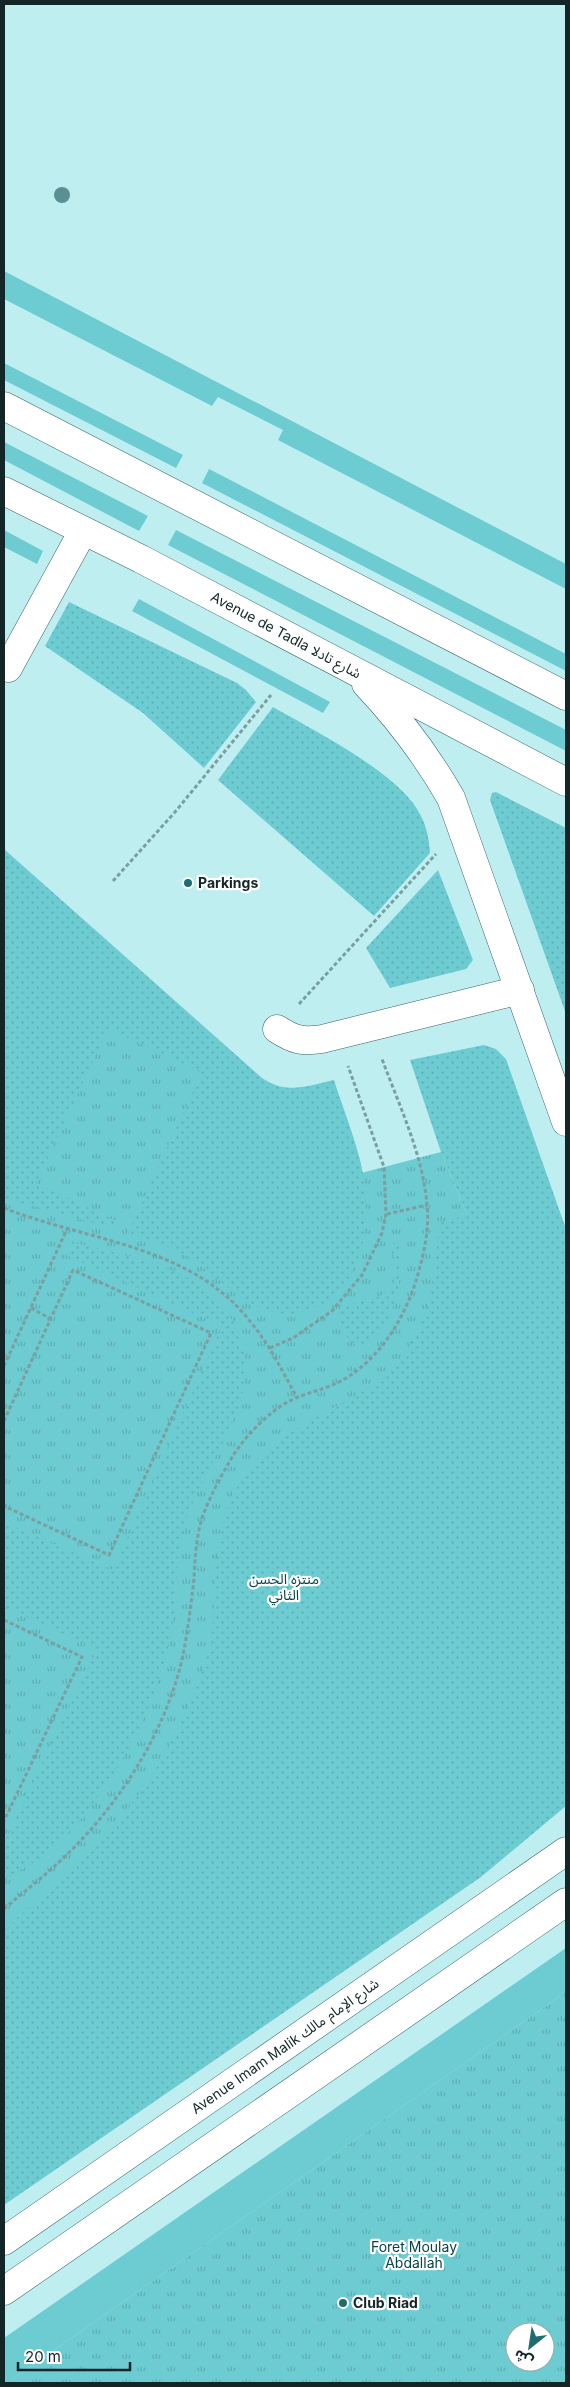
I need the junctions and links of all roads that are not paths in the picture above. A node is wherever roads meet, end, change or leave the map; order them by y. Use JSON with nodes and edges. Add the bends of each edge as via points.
{"nodes":[{"id":1,"x":4,"y":406,"type":"edge"},
{"id":2,"x":4,"y":491,"type":"edge"},
{"id":3,"x":83,"y":531,"type":"junction"},
{"id":4,"x":8,"y":668,"type":"dead end"},
{"id":5,"x":352,"y":669,"type":"junction"},
{"id":6,"x":566,"y":696,"type":"edge"},
{"id":7,"x":566,"y":782,"type":"edge"},
{"id":8,"x":520,"y":990,"type":"junction"},
{"id":9,"x":277,"y":1029,"type":"road end"},
{"id":10,"x":566,"y":1122,"type":"edge"},
{"id":11,"x":566,"y":1850,"type":"edge"},
{"id":12,"x":566,"y":1902,"type":"edge"},
{"id":13,"x":4,"y":2241,"type":"edge"},
{"id":14,"x":4,"y":2291,"type":"edge"}],
"edges":[{"from":1,"to":6,"type":"main road"},
{"from":2,"to":3,"type":"main road","name":"Avenue de Tadla شارع تادلا"},
{"from":3,"to":4,"type":"main road"},
{"from":3,"to":5,"type":"main road","name":"Avenue de Tadla شارع تادلا"},
{"from":5,"to":7,"type":"main road","name":"Avenue de Tadla شارع تادلا"},
{"from":5,"to":8,"type":"main road","via":[[409,732],[451,798]]},
{"from":8,"to":9,"type":"main road","via":[[308,1041],[294,1040]]},
{"from":8,"to":10,"type":"main road"},
{"from":11,"to":13,"type":"main road","name":"Avenue Imam Malik شارع الإمام مالك"},
{"from":12,"to":14,"type":"main road"}]}
